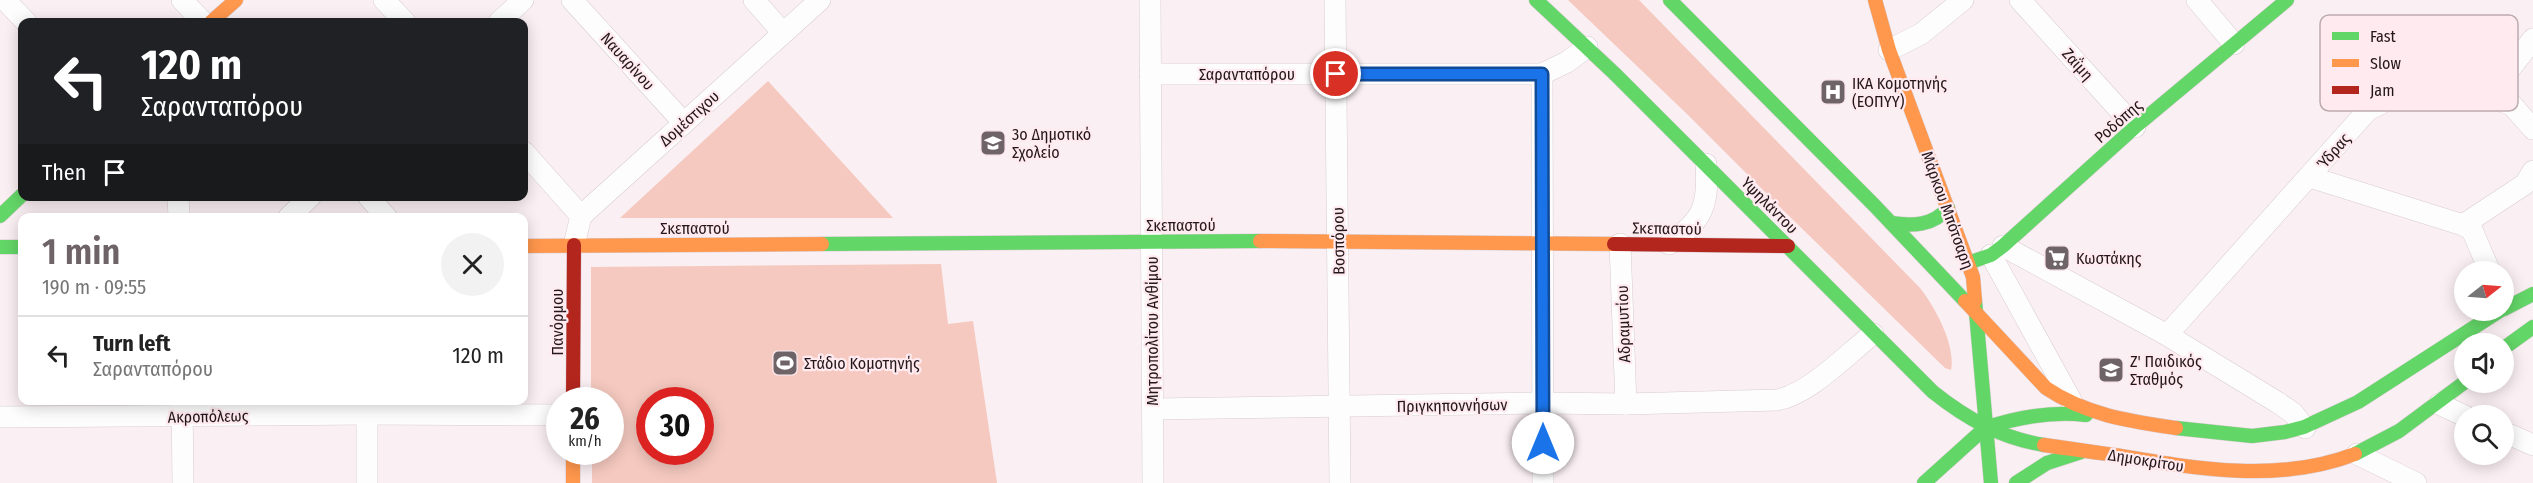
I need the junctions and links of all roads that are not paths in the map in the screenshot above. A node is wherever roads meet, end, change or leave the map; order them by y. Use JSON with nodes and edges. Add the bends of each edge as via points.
{"nodes":[{"id":1,"x":5,"y":0,"type":"edge"},
{"id":2,"x":182,"y":0,"type":"edge"},
{"id":3,"x":236,"y":0,"type":"edge"},
{"id":4,"x":384,"y":0,"type":"edge"},
{"id":5,"x":523,"y":0,"type":"edge"},
{"id":6,"x":572,"y":0,"type":"edge"},
{"id":7,"x":754,"y":0,"type":"edge"},
{"id":8,"x":820,"y":0,"type":"edge"},
{"id":9,"x":1150,"y":0,"type":"edge"},
{"id":10,"x":1335,"y":0,"type":"edge"},
{"id":11,"x":1536,"y":0,"type":"edge"},
{"id":12,"x":1670,"y":0,"type":"edge"},
{"id":13,"x":1875,"y":0,"type":"edge"},
{"id":14,"x":1963,"y":0,"type":"edge"},
{"id":15,"x":2020,"y":0,"type":"edge"},
{"id":16,"x":2197,"y":0,"type":"edge"},
{"id":17,"x":2287,"y":0,"type":"edge"},
{"id":18,"x":22,"y":18,"type":"edge"},
{"id":19,"x":199,"y":18,"type":"edge"},
{"id":20,"x":216,"y":18,"type":"edge"},
{"id":21,"x":401,"y":18,"type":"edge"},
{"id":22,"x":503,"y":18,"type":"edge"},
{"id":23,"x":783,"y":33,"type":"junction"},
{"id":24,"x":2533,"y":39,"type":"edge"},
{"id":25,"x":2234,"y":44,"type":"junction"},
{"id":26,"x":1587,"y":47,"type":"junction"},
{"id":27,"x":1889,"y":50,"type":"junction"},
{"id":28,"x":2518,"y":58,"type":"edge"},
{"id":29,"x":1150,"y":74,"type":"junction"},
{"id":30,"x":1336,"y":74,"type":"junction"},
{"id":31,"x":1542,"y":74,"type":"junction"},
{"id":32,"x":2369,"y":111,"type":"edge"},
{"id":33,"x":2517,"y":111,"type":"edge"},
{"id":34,"x":684,"y":123,"type":"junction"},
{"id":35,"x":2135,"y":127,"type":"junction"},
{"id":36,"x":2533,"y":129,"type":"edge"},
{"id":37,"x":528,"y":156,"type":"edge"},
{"id":38,"x":1706,"y":164,"type":"junction"},
{"id":39,"x":2533,"y":171,"type":"edge"},
{"id":40,"x":2310,"y":177,"type":"junction"},
{"id":41,"x":18,"y":198,"type":"edge"},
{"id":42,"x":306,"y":201,"type":"edge"},
{"id":43,"x":372,"y":201,"type":"edge"},
{"id":44,"x":1948,"y":208,"type":"junction"},
{"id":45,"x":1,"y":213,"type":"edge"},
{"id":46,"x":293,"y":213,"type":"edge"},
{"id":47,"x":383,"y":213,"type":"edge"},
{"id":48,"x":581,"y":216,"type":"junction"},
{"id":49,"x":1891,"y":223,"type":"junction"},
{"id":50,"x":2463,"y":225,"type":"junction"},
{"id":51,"x":1338,"y":241,"type":"junction"},
{"id":52,"x":1152,"y":242,"type":"junction"},
{"id":53,"x":1542,"y":243,"type":"junction"},
{"id":54,"x":1620,"y":244,"type":"junction"},
{"id":55,"x":1669,"y":244,"type":"junction"},
{"id":56,"x":574,"y":245,"type":"junction"},
{"id":57,"x":528,"y":246,"type":"edge"},
{"id":58,"x":1788,"y":246,"type":"junction"},
{"id":59,"x":0,"y":247,"type":"edge"},
{"id":60,"x":18,"y":247,"type":"edge"},
{"id":61,"x":1997,"y":251,"type":"junction"},
{"id":62,"x":2485,"y":261,"type":"edge"},
{"id":63,"x":1968,"y":263,"type":"junction"},
{"id":64,"x":2533,"y":294,"type":"edge"},
{"id":65,"x":2514,"y":303,"type":"edge"},
{"id":66,"x":1978,"y":316,"type":"junction"},
{"id":67,"x":2483,"y":321,"type":"edge"},
{"id":68,"x":2533,"y":327,"type":"edge"},
{"id":69,"x":1873,"y":334,"type":"junction"},
{"id":70,"x":2167,"y":335,"type":"junction"},
{"id":71,"x":2514,"y":341,"type":"edge"},
{"id":72,"x":573,"y":387,"type":"edge"},
{"id":73,"x":2454,"y":391,"type":"edge"},
{"id":74,"x":1543,"y":403,"type":"junction"},
{"id":75,"x":1626,"y":404,"type":"junction"},
{"id":76,"x":2439,"y":404,"type":"junction"},
{"id":77,"x":367,"y":407,"type":"edge"},
{"id":78,"x":1340,"y":407,"type":"junction"},
{"id":79,"x":2075,"y":407,"type":"junction"},
{"id":80,"x":182,"y":408,"type":"edge"},
{"id":81,"x":1153,"y":409,"type":"junction"},
{"id":82,"x":2454,"y":411,"type":"edge"},
{"id":83,"x":546,"y":414,"type":"edge"},
{"id":84,"x":0,"y":417,"type":"edge"},
{"id":85,"x":2100,"y":417,"type":"junction"},
{"id":86,"x":1985,"y":428,"type":"junction"},
{"id":87,"x":2305,"y":428,"type":"junction"},
{"id":88,"x":2514,"y":436,"type":"edge"},
{"id":89,"x":2533,"y":445,"type":"edge"},
{"id":90,"x":2088,"y":451,"type":"junction"},
{"id":91,"x":2357,"y":454,"type":"junction"},
{"id":92,"x":573,"y":465,"type":"edge"},
{"id":93,"x":2188,"y":475,"type":"edge"},
{"id":94,"x":1931,"y":481,"type":"edge"},
{"id":95,"x":183,"y":483,"type":"edge"},
{"id":96,"x":368,"y":483,"type":"edge"},
{"id":97,"x":573,"y":483,"type":"edge"},
{"id":98,"x":1153,"y":483,"type":"edge"},
{"id":99,"x":1340,"y":483,"type":"edge"},
{"id":100,"x":1543,"y":483,"type":"edge"},
{"id":101,"x":1991,"y":483,"type":"edge"},
{"id":102,"x":2016,"y":483,"type":"edge"},
{"id":103,"x":2416,"y":483,"type":"edge"}],
"edges":[{"from":1,"to":18,"type":"street"},
{"from":2,"to":19,"type":"street"},
{"from":3,"to":20,"type":"main road"},
{"from":4,"to":21,"type":"street"},
{"from":5,"to":22,"type":"street"},
{"from":6,"to":34,"type":"street","name":"Ναυαρίνου"},
{"from":7,"to":23,"type":"street"},
{"from":8,"to":23,"type":"street","name":"Δομέστιχου"},
{"from":9,"to":29,"type":"street","name":"Μητροπολίτου Ανθίμου"},
{"from":10,"to":30,"type":"street","name":"Βοσπόρου"},
{"from":11,"to":26,"type":"main road","name":"Υψηλάντου"},
{"from":12,"to":49,"type":"main road"},
{"from":13,"to":27,"type":"main road","name":"Μάρκου Μπότσαρη"},
{"from":14,"to":27,"type":"street","via":[[1921,34]]},
{"from":15,"to":35,"type":"street","name":"Ζαΐμη"},
{"from":16,"to":25,"type":"street"},
{"from":17,"to":25,"type":"main road","name":"Ροδόπης"},
{"from":23,"to":34,"type":"street","name":"Δομέστιχου"},
{"from":24,"to":28,"type":"street"},
{"from":25,"to":35,"type":"main road","name":"Ροδόπης"},
{"from":26,"to":31,"type":"street","name":"Σαρανταπόρου"},
{"from":26,"to":38,"type":"main road","name":"Υψηλάντου"},
{"from":27,"to":44,"type":"main road","name":"Μάρκου Μπότσαρη"},
{"from":29,"to":30,"type":"street","name":"Σαρανταπόρου"},
{"from":29,"to":52,"type":"street","name":"Μητροπολίτου Ανθίμου"},
{"from":30,"to":31,"type":"street","name":"Σαρανταπόρου"},
{"from":30,"to":51,"type":"street","name":"Βοσπόρου"},
{"from":31,"to":53,"type":"street"},
{"from":32,"to":40,"type":"street","name":"Ύδρας"},
{"from":33,"to":36,"type":"street"},
{"from":34,"to":48,"type":"street","name":"Δομέστιχου"},
{"from":35,"to":61,"type":"main road","name":"Ροδόπης"},
{"from":37,"to":48,"type":"street"},
{"from":38,"to":55,"type":"street","via":[[1701,214],[1691,228]]},
{"from":38,"to":58,"type":"main road","name":"Υψηλάντου"},
{"from":39,"to":50,"type":"street","via":[[2525,184]]},
{"from":40,"to":50,"type":"street"},
{"from":40,"to":70,"type":"street","name":"Ύδρας"},
{"from":41,"to":45,"type":"main road"},
{"from":42,"to":46,"type":"street"},
{"from":43,"to":47,"type":"street"},
{"from":44,"to":49,"type":"main road","via":[[1939,218],[1924,224]]},
{"from":44,"to":63,"type":"main road","name":"Μάρκου Μπότσαρη"},
{"from":48,"to":56,"type":"street"},
{"from":49,"to":66,"type":"main road"},
{"from":50,"to":62,"type":"street","via":[[2472,230]]},
{"from":51,"to":52,"type":"main road","name":"Σκεπαστού"},
{"from":51,"to":53,"type":"main road","name":"Σκεπαστού"},
{"from":51,"to":78,"type":"street","name":"Βοσπόρου"},
{"from":52,"to":56,"type":"main road","name":"Σκεπαστού"},
{"from":52,"to":81,"type":"street","name":"Μητροπολίτου Ανθίμου"},
{"from":53,"to":54,"type":"main road","name":"Σκεπαστού"},
{"from":53,"to":74,"type":"street"},
{"from":54,"to":55,"type":"main road","name":"Σκεπαστού"},
{"from":54,"to":75,"type":"street","name":"Αδραμυτίου"},
{"from":55,"to":58,"type":"main road","name":"Σκεπαστού"},
{"from":56,"to":57,"type":"main road","name":"Σκεπαστού"},
{"from":56,"to":72,"type":"main road","name":"Πανόρμου"},
{"from":58,"to":69,"type":"main road","name":"Υψηλάντου"},
{"from":59,"to":60,"type":"main road"},
{"from":61,"to":63,"type":"main road","name":"Ροδόπης"},
{"from":61,"to":70,"type":"street"},
{"from":61,"to":79,"type":"street"},
{"from":63,"to":66,"type":"main road","name":"Μάρκου Μπότσαρη"},
{"from":64,"to":65,"type":"main road"},
{"from":66,"to":79,"type":"main road","via":[[2046,388]]},
{"from":66,"to":86,"type":"main road","name":"Μάρκου Μπότσαρη"},
{"from":67,"to":87,"type":"main road","via":[[2363,400]]},
{"from":68,"to":71,"type":"main road"},
{"from":69,"to":75,"type":"street","name":"Πριγκηποννήσων","via":[[1791,397]]},
{"from":69,"to":86,"type":"main road","name":"Υψηλάντου","via":[[1931,391]]},
{"from":70,"to":87,"type":"street","via":[[2277,402]]},
{"from":73,"to":76,"type":"main road","name":"Δημοκρίτου"},
{"from":74,"to":75,"type":"street","name":"Πριγκηποννήσων"},
{"from":74,"to":78,"type":"street","name":"Πριγκηποννήσων"},
{"from":74,"to":100,"type":"street"},
{"from":76,"to":82,"type":"street"},
{"from":76,"to":91,"type":"main road","name":"Δημοκρίτου","via":[[2400,432]]},
{"from":77,"to":80,"type":"street","name":"Ακροπόλεως"},
{"from":77,"to":83,"type":"street","name":"Ακροπόλεως"},
{"from":77,"to":96,"type":"street"},
{"from":78,"to":81,"type":"street","name":"Πριγκηποννήσων"},
{"from":78,"to":99,"type":"street","name":"Βοσπόρου"},
{"from":79,"to":85,"type":"main road"},
{"from":80,"to":84,"type":"street","name":"Ακροπόλεως"},
{"from":80,"to":95,"type":"street"},
{"from":81,"to":98,"type":"street","name":"Μητροπολίτου Ανθίμου"},
{"from":85,"to":86,"type":"main road","via":[[2050,413]]},
{"from":85,"to":87,"type":"main road","via":[[2231,436]]},
{"from":86,"to":90,"type":"main road","name":"Δημοκρίτου"},
{"from":86,"to":94,"type":"main road"},
{"from":86,"to":101,"type":"main road","name":"Μάρκου Μπότσαρη"},
{"from":88,"to":89,"type":"street"},
{"from":90,"to":93,"type":"main road","name":"Δημοκρίτου"},
{"from":90,"to":102,"type":"main road","via":[[2051,460]]},
{"from":91,"to":93,"type":"main road","name":"Δημοκρίτου","via":[[2314,467]]},
{"from":91,"to":103,"type":"street"},
{"from":92,"to":97,"type":"main road"}]}
